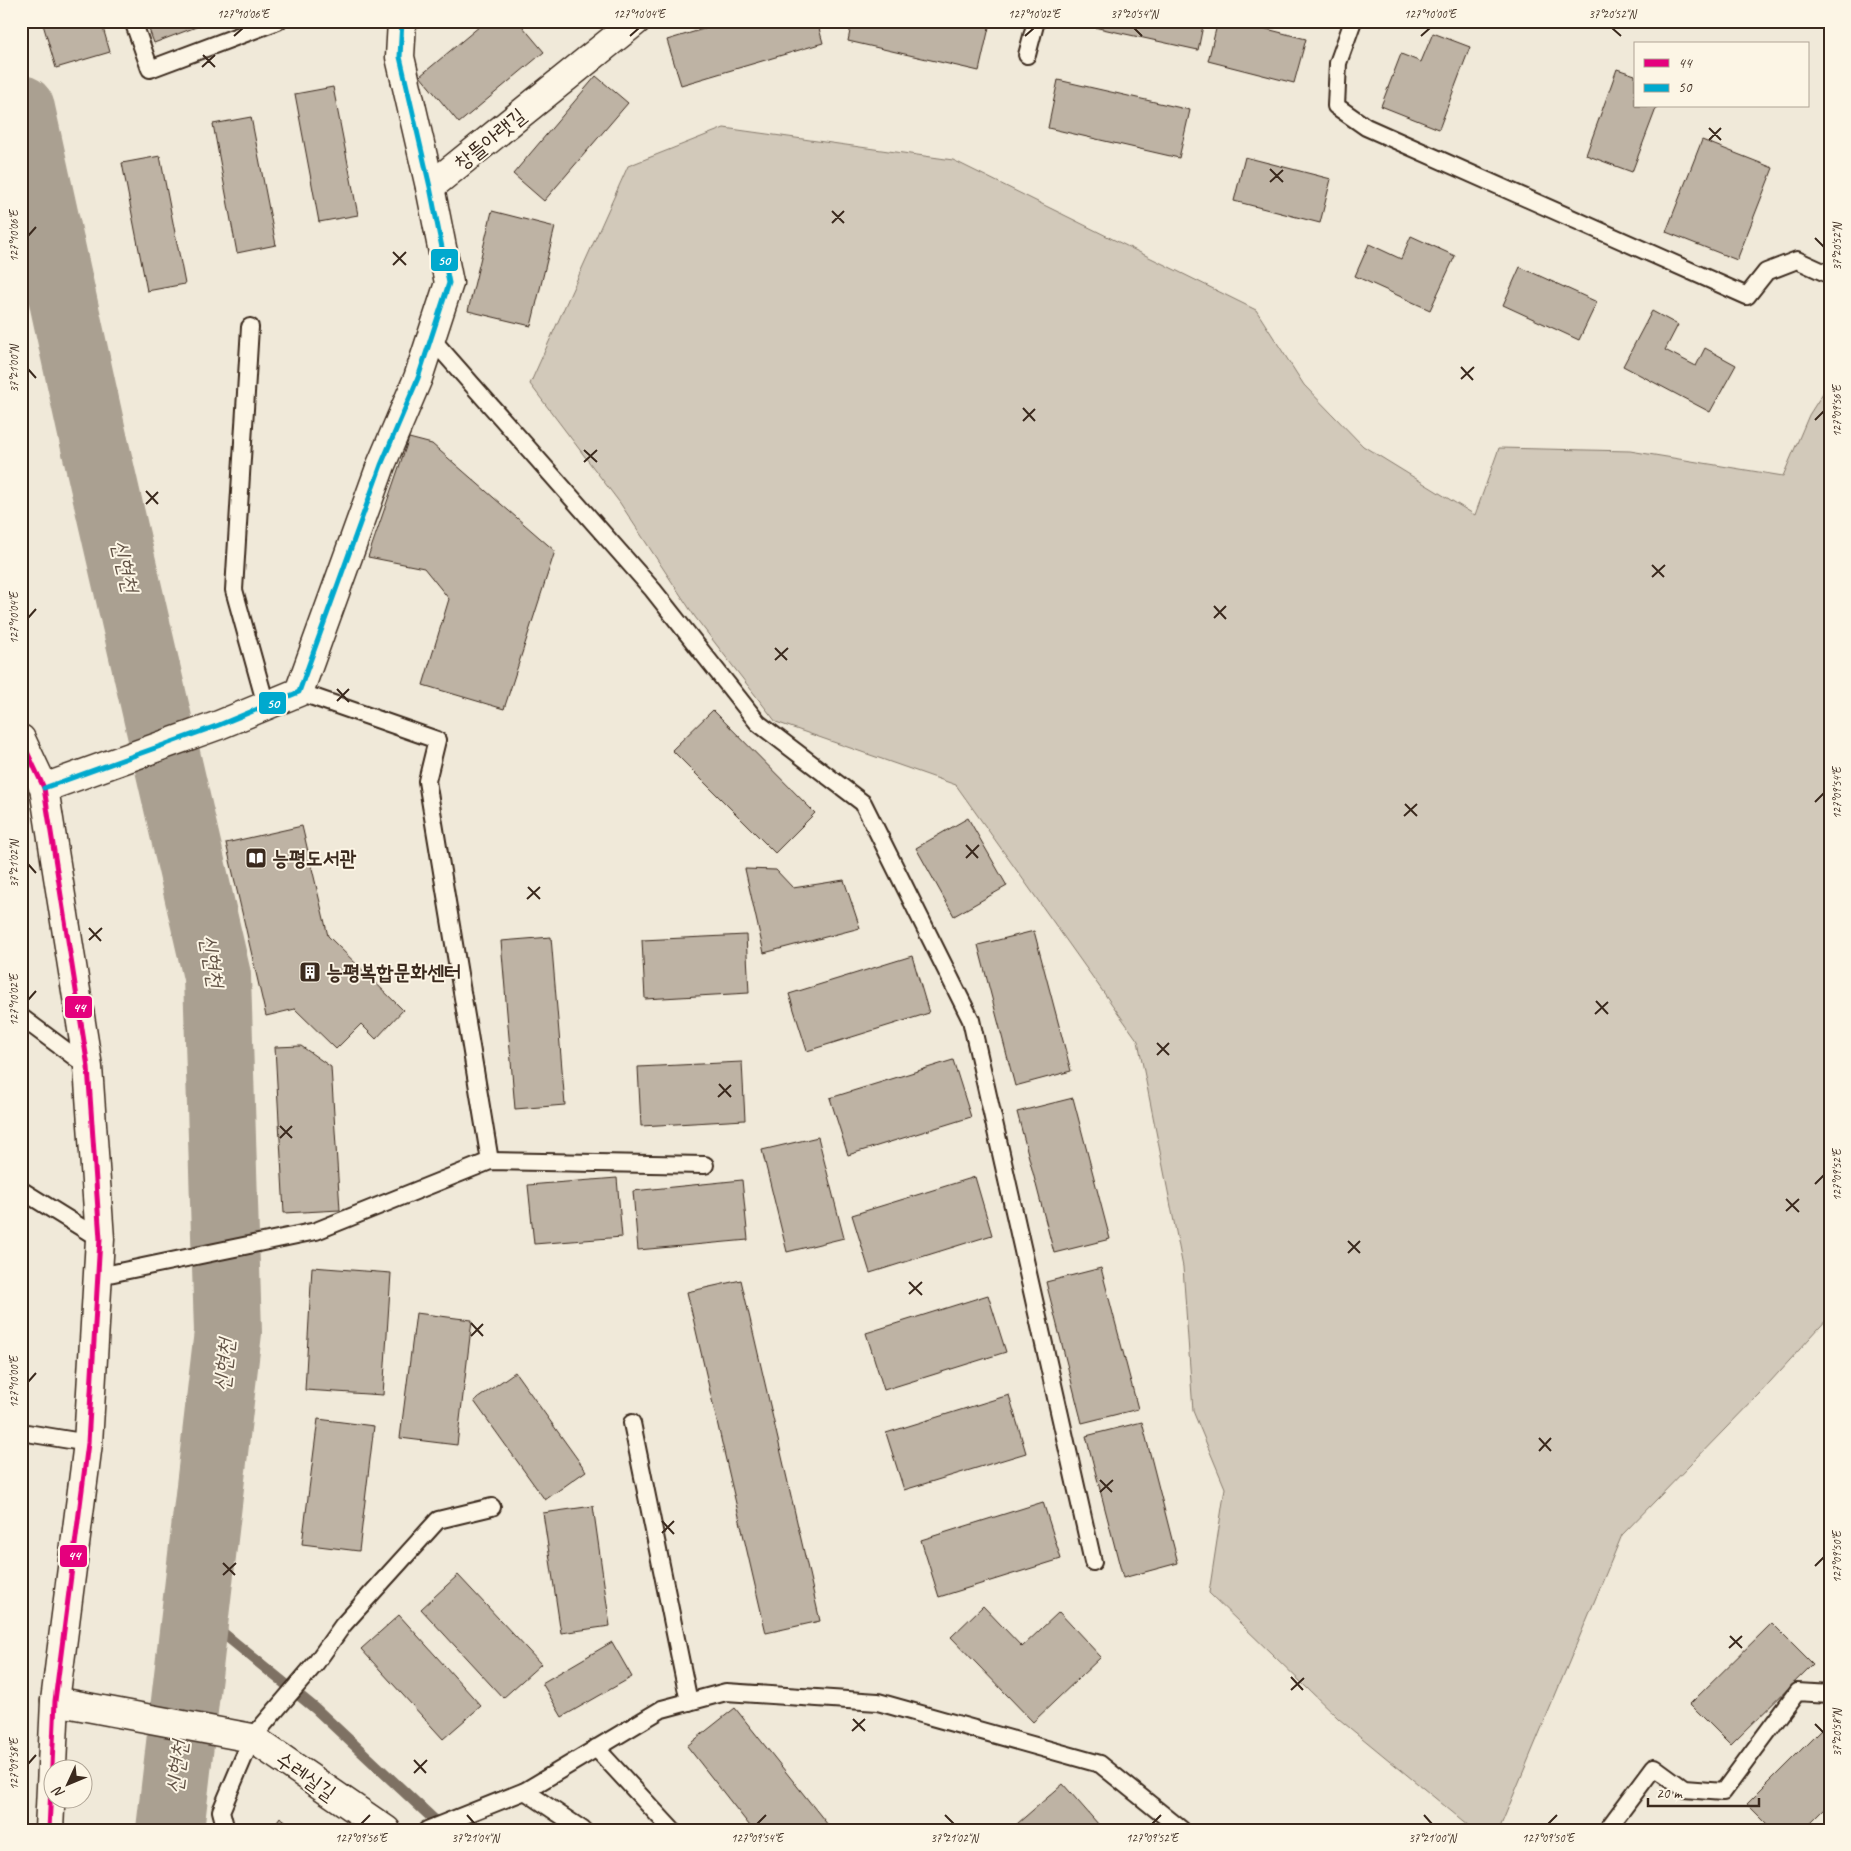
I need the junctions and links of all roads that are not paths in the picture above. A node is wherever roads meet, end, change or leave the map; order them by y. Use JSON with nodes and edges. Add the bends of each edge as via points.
{"nodes":[{"id":1,"x":133,"y":21,"type":"edge"},
{"id":2,"x":278,"y":21,"type":"edge"},
{"id":3,"x":402,"y":21,"type":"edge"},
{"id":4,"x":636,"y":21,"type":"edge"},
{"id":5,"x":1036,"y":21,"type":"edge"},
{"id":6,"x":1353,"y":21,"type":"edge"},
{"id":7,"x":1027,"y":55,"type":"dead end"},
{"id":8,"x":430,"y":187,"type":"junction"},
{"id":9,"x":1830,"y":275,"type":"edge"},
{"id":10,"x":250,"y":328,"type":"dead end"},
{"id":11,"x":431,"y":338,"type":"junction"},
{"id":12,"x":299,"y":692,"type":"junction"},
{"id":13,"x":266,"y":705,"type":"junction"},
{"id":14,"x":21,"y":739,"type":"edge"},
{"id":15,"x":44,"y":788,"type":"junction"},
{"id":16,"x":21,"y":1017,"type":"edge"},
{"id":17,"x":88,"y":1066,"type":"junction"},
{"id":18,"x":490,"y":1161,"type":"junction"},
{"id":19,"x":705,"y":1165,"type":"dead end"},
{"id":20,"x":21,"y":1190,"type":"edge"},
{"id":21,"x":100,"y":1239,"type":"junction"},
{"id":22,"x":103,"y":1273,"type":"junction"},
{"id":23,"x":632,"y":1423,"type":"dead end"},
{"id":24,"x":21,"y":1432,"type":"edge"},
{"id":25,"x":88,"y":1443,"type":"junction"},
{"id":26,"x":492,"y":1507,"type":"dead end"},
{"id":27,"x":1093,"y":1562,"type":"dead end"},
{"id":28,"x":1830,"y":1694,"type":"edge"},
{"id":29,"x":55,"y":1701,"type":"junction"},
{"id":30,"x":689,"y":1702,"type":"junction"},
{"id":31,"x":252,"y":1738,"type":"junction"},
{"id":32,"x":596,"y":1748,"type":"junction"},
{"id":33,"x":525,"y":1791,"type":"junction"},
{"id":34,"x":49,"y":1830,"type":"edge"},
{"id":35,"x":226,"y":1830,"type":"edge"},
{"id":36,"x":386,"y":1830,"type":"edge"},
{"id":37,"x":427,"y":1830,"type":"edge"},
{"id":38,"x":583,"y":1830,"type":"edge"},
{"id":39,"x":672,"y":1830,"type":"edge"},
{"id":40,"x":1182,"y":1830,"type":"edge"},
{"id":41,"x":1607,"y":1830,"type":"edge"}],
"edges":[{"from":1,"to":2,"type":"lane","via":[[150,69]]},
{"from":3,"to":8,"type":"street","via":[[400,58]]},
{"from":4,"to":8,"type":"street","name":"창뜰아랫길"},
{"from":5,"to":7,"type":"lane"},
{"from":6,"to":9,"type":"lane","via":[[1338,63],[1336,106],[1366,127],[1746,296],[1766,272],[1796,260]]},
{"from":8,"to":11,"type":"street","via":[[449,283]]},
{"from":10,"to":13,"type":"lane","via":[[234,590]]},
{"from":11,"to":12,"type":"street"},
{"from":11,"to":27,"type":"lane","via":[[653,590],[758,722],[862,804],[971,1020]]},
{"from":12,"to":13,"type":"street"},
{"from":12,"to":18,"type":"lane","via":[[437,740],[427,781]]},
{"from":13,"to":15,"type":"street"},
{"from":14,"to":15,"type":"street"},
{"from":15,"to":17,"type":"street"},
{"from":16,"to":17,"type":"lane"},
{"from":17,"to":21,"type":"street"},
{"from":18,"to":19,"type":"lane"},
{"from":18,"to":22,"type":"lane","via":[[316,1231]]},
{"from":20,"to":21,"type":"lane"},
{"from":21,"to":22,"type":"street"},
{"from":22,"to":25,"type":"street"},
{"from":23,"to":30,"type":"lane"},
{"from":24,"to":25,"type":"lane"},
{"from":25,"to":29,"type":"street"},
{"from":26,"to":31,"type":"lane","via":[[438,1520],[343,1625],[316,1663]]},
{"from":28,"to":41,"type":"lane","via":[[1797,1692],[1723,1792],[1684,1789],[1654,1767]]},
{"from":29,"to":31,"type":"street"},
{"from":29,"to":34,"type":"street"},
{"from":30,"to":32,"type":"lane","via":[[662,1708]]},
{"from":30,"to":40,"type":"lane","via":[[726,1692],[878,1702],[1100,1764]]},
{"from":31,"to":35,"type":"lane","via":[[221,1811]]},
{"from":31,"to":36,"type":"street","name":"수레실길"},
{"from":32,"to":33,"type":"lane"},
{"from":32,"to":39,"type":"lane"},
{"from":33,"to":37,"type":"lane"},
{"from":33,"to":38,"type":"lane"}]}
